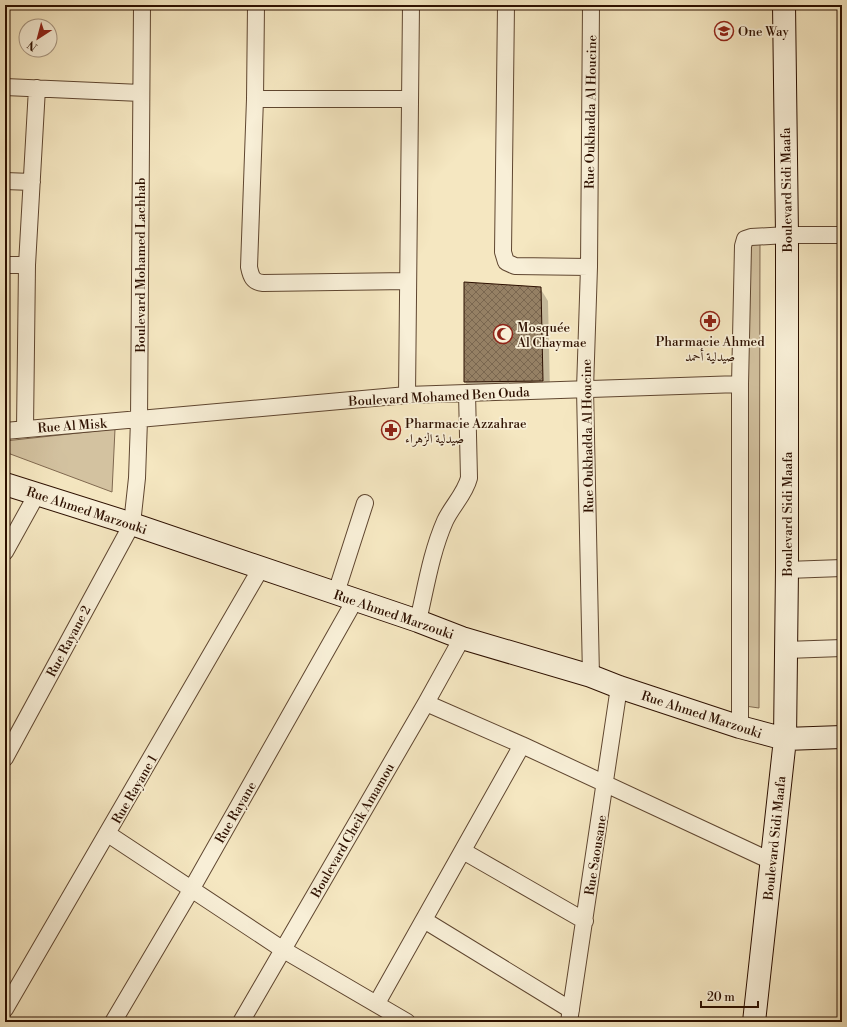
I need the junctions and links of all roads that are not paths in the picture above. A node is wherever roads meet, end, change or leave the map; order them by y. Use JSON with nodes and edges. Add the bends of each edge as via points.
{"nodes":[{"id":1,"x":142,"y":5,"type":"edge"},
{"id":2,"x":256,"y":5,"type":"edge"},
{"id":3,"x":411,"y":5,"type":"edge"},
{"id":4,"x":506,"y":5,"type":"edge"},
{"id":5,"x":591,"y":5,"type":"edge"},
{"id":6,"x":784,"y":5,"type":"edge"},
{"id":7,"x":5,"y":87,"type":"edge"},
{"id":8,"x":37,"y":88,"type":"junction"},
{"id":9,"x":141,"y":93,"type":"junction"},
{"id":10,"x":255,"y":99,"type":"junction"},
{"id":11,"x":410,"y":99,"type":"junction"},
{"id":12,"x":5,"y":181,"type":"edge"},
{"id":13,"x":32,"y":182,"type":"junction"},
{"id":14,"x":787,"y":235,"type":"junction"},
{"id":15,"x":842,"y":235,"type":"edge"},
{"id":16,"x":5,"y":265,"type":"edge"},
{"id":17,"x":27,"y":265,"type":"junction"},
{"id":18,"x":589,"y":267,"type":"junction"},
{"id":19,"x":408,"y":281,"type":"junction"},
{"id":20,"x":740,"y":384,"type":"junction"},
{"id":21,"x":585,"y":389,"type":"junction"},
{"id":22,"x":467,"y":393,"type":"junction"},
{"id":23,"x":407,"y":395,"type":"junction"},
{"id":24,"x":139,"y":420,"type":"junction"},
{"id":25,"x":25,"y":428,"type":"junction"},
{"id":26,"x":5,"y":431,"type":"edge"},
{"id":27,"x":5,"y":484,"type":"edge"},
{"id":28,"x":37,"y":494,"type":"junction"},
{"id":29,"x":366,"y":503,"type":"dead end"},
{"id":30,"x":132,"y":524,"type":"junction"},
{"id":31,"x":5,"y":552,"type":"edge"},
{"id":32,"x":262,"y":568,"type":"junction"},
{"id":33,"x":842,"y":568,"type":"edge"},
{"id":34,"x":787,"y":570,"type":"junction"},
{"id":35,"x":346,"y":597,"type":"junction"},
{"id":36,"x":418,"y":620,"type":"junction"},
{"id":37,"x":462,"y":638,"type":"junction"},
{"id":38,"x":842,"y":648,"type":"edge"},
{"id":39,"x":786,"y":650,"type":"junction"},
{"id":40,"x":591,"y":676,"type":"junction"},
{"id":41,"x":619,"y":687,"type":"junction"},
{"id":42,"x":426,"y":703,"type":"junction"},
{"id":43,"x":740,"y":727,"type":"junction"},
{"id":44,"x":842,"y":738,"type":"edge"},
{"id":45,"x":785,"y":739,"type":"junction"},
{"id":46,"x":522,"y":745,"type":"junction"},
{"id":47,"x":5,"y":758,"type":"edge"},
{"id":48,"x":606,"y":784,"type":"junction"},
{"id":49,"x":108,"y":834,"type":"junction"},
{"id":50,"x":463,"y":851,"type":"junction"},
{"id":51,"x":771,"y":862,"type":"junction"},
{"id":52,"x":191,"y":890,"type":"junction"},
{"id":53,"x":424,"y":920,"type":"junction"},
{"id":54,"x":585,"y":921,"type":"junction"},
{"id":55,"x":282,"y":949,"type":"junction"},
{"id":56,"x":377,"y":1003,"type":"junction"},
{"id":57,"x":5,"y":1009,"type":"edge"},
{"id":58,"x":570,"y":1016,"type":"edge"},
{"id":59,"x":113,"y":1022,"type":"edge"},
{"id":60,"x":241,"y":1022,"type":"edge"},
{"id":61,"x":407,"y":1022,"type":"edge"},
{"id":62,"x":754,"y":1022,"type":"edge"}],
"edges":[{"from":1,"to":9,"type":"street","name":"Boulevard Mohamed Lachhab"},
{"from":2,"to":10,"type":"street"},
{"from":3,"to":11,"type":"street"},
{"from":4,"to":18,"type":"street","via":[[506,262],[515,266]]},
{"from":5,"to":18,"type":"street","name":"Rue Oukhadda Al Houcine"},
{"from":6,"to":14,"type":"street","name":"Boulevard Sidi Maafa"},
{"from":7,"to":8,"type":"street"},
{"from":8,"to":9,"type":"street"},
{"from":8,"to":13,"type":"street"},
{"from":9,"to":24,"type":"street","name":"Boulevard Mohamed Lachhab"},
{"from":10,"to":11,"type":"street"},
{"from":10,"to":19,"type":"street","via":[[249,268],[253,280],[263,283]]},
{"from":11,"to":19,"type":"street"},
{"from":12,"to":13,"type":"street"},
{"from":13,"to":17,"type":"street"},
{"from":14,"to":15,"type":"street"},
{"from":14,"to":20,"type":"street","via":[[745,239]]},
{"from":14,"to":34,"type":"street","name":"Boulevard Sidi Maafa"},
{"from":16,"to":17,"type":"street"},
{"from":17,"to":25,"type":"street"},
{"from":18,"to":21,"type":"street","name":"Rue Oukhadda Al Houcine"},
{"from":19,"to":23,"type":"street"},
{"from":20,"to":21,"type":"street","name":"Boulevard Mohamed Ben Ouda"},
{"from":20,"to":43,"type":"street"},
{"from":21,"to":22,"type":"street","name":"Boulevard Mohamed Ben Ouda"},
{"from":21,"to":40,"type":"street","name":"Rue Oukhadda Al Houcine"},
{"from":22,"to":23,"type":"street","name":"Boulevard Mohamed Ben Ouda"},
{"from":22,"to":36,"type":"street","via":[[469,478],[446,520],[435,547]]},
{"from":23,"to":24,"type":"street","name":"Boulevard Mohamed Ben Ouda"},
{"from":24,"to":25,"type":"street","name":"Rue Al Misk"},
{"from":24,"to":30,"type":"street","name":"Boulevard Mohamed Lachhab"},
{"from":25,"to":26,"type":"street","name":"Rue Al Misk"},
{"from":27,"to":28,"type":"street","name":"Rue Ahmed Marzouki"},
{"from":28,"to":30,"type":"street","name":"Rue Ahmed Marzouki"},
{"from":28,"to":31,"type":"street"},
{"from":29,"to":35,"type":"street","name":"Rue Rayane"},
{"from":30,"to":32,"type":"street","name":"Rue Ahmed Marzouki"},
{"from":30,"to":47,"type":"street","name":"Rue Rayane 2"},
{"from":32,"to":35,"type":"street","name":"Rue Ahmed Marzouki"},
{"from":32,"to":49,"type":"street","name":"Rue Rayane 1"},
{"from":33,"to":34,"type":"street"},
{"from":34,"to":39,"type":"street","name":"Boulevard Sidi Maafa"},
{"from":35,"to":36,"type":"street","name":"Rue Ahmed Marzouki"},
{"from":35,"to":52,"type":"street","name":"Rue Rayane"},
{"from":36,"to":37,"type":"street","name":"Rue Ahmed Marzouki"},
{"from":37,"to":40,"type":"street","name":"Rue Ahmed Marzouki"},
{"from":37,"to":42,"type":"street","name":"Boulevard Cheik Amamou"},
{"from":38,"to":39,"type":"street"},
{"from":39,"to":45,"type":"street","name":"Boulevard Sidi Maafa"},
{"from":40,"to":41,"type":"street","name":"Rue Ahmed Marzouki"},
{"from":41,"to":43,"type":"street","name":"Rue Ahmed Marzouki"},
{"from":41,"to":48,"type":"street","name":"Rue Saousane"},
{"from":42,"to":46,"type":"street"},
{"from":42,"to":55,"type":"street","name":"Boulevard Cheik Amamou"},
{"from":43,"to":45,"type":"street","name":"Rue Ahmed Marzouki"},
{"from":44,"to":45,"type":"street","name":"Rue Ahmed Marzouki"},
{"from":45,"to":51,"type":"street","name":"Boulevard Sidi Maafa"},
{"from":46,"to":48,"type":"street"},
{"from":46,"to":50,"type":"street"},
{"from":48,"to":51,"type":"street"},
{"from":48,"to":54,"type":"street","name":"Rue Saousane"},
{"from":49,"to":52,"type":"street"},
{"from":49,"to":57,"type":"street","name":"Rue Rayane 1"},
{"from":50,"to":53,"type":"street"},
{"from":50,"to":54,"type":"street"},
{"from":51,"to":62,"type":"street","name":"Boulevard Sidi Maafa"},
{"from":52,"to":55,"type":"street"},
{"from":52,"to":59,"type":"street","name":"Rue Rayane"},
{"from":53,"to":56,"type":"street"},
{"from":53,"to":58,"type":"street"},
{"from":54,"to":58,"type":"street","name":"Rue Saousane"},
{"from":55,"to":56,"type":"street"},
{"from":55,"to":60,"type":"street","name":"Boulevard Cheik Amamou"},
{"from":56,"to":61,"type":"street"}]}
